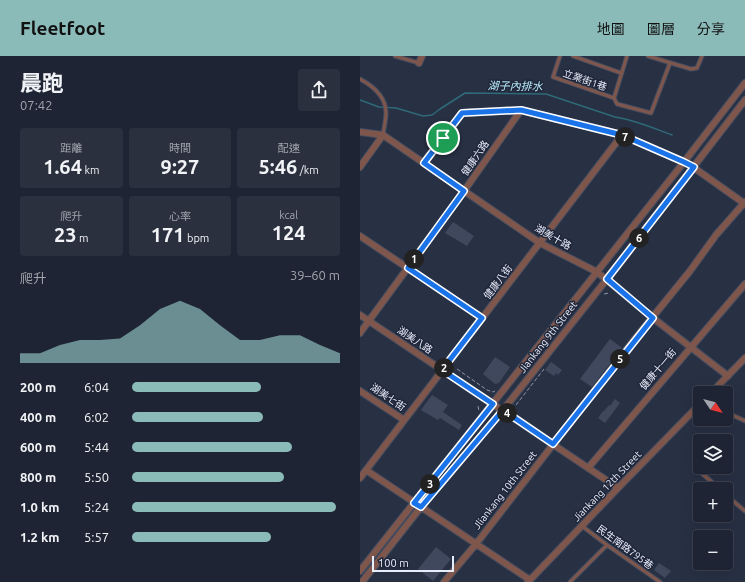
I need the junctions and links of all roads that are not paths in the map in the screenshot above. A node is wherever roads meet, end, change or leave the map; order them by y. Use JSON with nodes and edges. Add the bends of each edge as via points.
{"nodes":[{"id":1,"x":395,"y":56,"type":"edge"},
{"id":2,"x":422,"y":56,"type":"edge"},
{"id":3,"x":560,"y":56,"type":"edge"},
{"id":4,"x":573,"y":56,"type":"edge"},
{"id":5,"x":627,"y":56,"type":"edge"},
{"id":6,"x":648,"y":56,"type":"edge"},
{"id":7,"x":702,"y":56,"type":"edge"},
{"id":8,"x":419,"y":63,"type":"joint"},
{"id":9,"x":670,"y":63,"type":"junction"},
{"id":10,"x":621,"y":73,"type":"junction"},
{"id":11,"x":360,"y":79,"type":"edge"},
{"id":12,"x":745,"y":83,"type":"edge"},
{"id":13,"x":614,"y":98,"type":"junction"},
{"id":14,"x":745,"y":100,"type":"edge"},
{"id":15,"x":521,"y":110,"type":"junction"},
{"id":16,"x":360,"y":132,"type":"edge"},
{"id":17,"x":383,"y":135,"type":"junction"},
{"id":18,"x":622,"y":135,"type":"junction"},
{"id":19,"x":684,"y":162,"type":"junction"},
{"id":20,"x":424,"y":163,"type":"junction"},
{"id":21,"x":694,"y":167,"type":"junction"},
{"id":22,"x":360,"y":168,"type":"edge"},
{"id":23,"x":464,"y":191,"type":"junction"},
{"id":24,"x":745,"y":203,"type":"edge"},
{"id":25,"x":360,"y":236,"type":"edge"},
{"id":26,"x":540,"y":243,"type":"junction"},
{"id":27,"x":408,"y":268,"type":"junction"},
{"id":28,"x":597,"y":272,"type":"junction"},
{"id":29,"x":607,"y":279,"type":"junction"},
{"id":30,"x":745,"y":284,"type":"edge"},
{"id":31,"x":360,"y":315,"type":"edge"},
{"id":32,"x":482,"y":318,"type":"junction"},
{"id":33,"x":653,"y":318,"type":"junction"},
{"id":34,"x":369,"y":321,"type":"junction"},
{"id":35,"x":360,"y":333,"type":"edge"},
{"id":36,"x":690,"y":347,"type":"junction"},
{"id":37,"x":745,"y":358,"type":"edge"},
{"id":38,"x":442,"y":370,"type":"junction"},
{"id":39,"x":728,"y":376,"type":"junction"},
{"id":40,"x":718,"y":386,"type":"edge"},
{"id":41,"x":360,"y":390,"type":"edge"},
{"id":42,"x":493,"y":404,"type":"junction"},
{"id":43,"x":503,"y":410,"type":"junction"},
{"id":44,"x":693,"y":411,"type":"edge"},
{"id":45,"x":733,"y":415,"type":"edge"},
{"id":46,"x":404,"y":420,"type":"junction"},
{"id":47,"x":745,"y":421,"type":"edge"},
{"id":48,"x":553,"y":444,"type":"junction"},
{"id":49,"x":588,"y":468,"type":"junction"},
{"id":50,"x":366,"y":470,"type":"junction"},
{"id":51,"x":703,"y":474,"type":"edge"},
{"id":52,"x":360,"y":478,"type":"edge"},
{"id":53,"x":712,"y":482,"type":"edge"},
{"id":54,"x":618,"y":488,"type":"junction"},
{"id":55,"x":733,"y":501,"type":"edge"},
{"id":56,"x":414,"y":503,"type":"junction"},
{"id":57,"x":421,"y":507,"type":"junction"},
{"id":58,"x":745,"y":511,"type":"edge"},
{"id":59,"x":582,"y":526,"type":"junction"},
{"id":60,"x":476,"y":544,"type":"junction"},
{"id":61,"x":607,"y":545,"type":"junction"},
{"id":62,"x":360,"y":571,"type":"edge"},
{"id":63,"x":529,"y":581,"type":"edge"},
{"id":64,"x":362,"y":582,"type":"edge"},
{"id":65,"x":444,"y":582,"type":"edge"},
{"id":66,"x":570,"y":582,"type":"edge"},
{"id":67,"x":660,"y":582,"type":"edge"}],
"edges":[{"from":1,"to":8,"type":"lane"},
{"from":2,"to":8,"type":"street"},
{"from":3,"to":13,"type":"lane","name":"立業街1巷","via":[[552,77]]},
{"from":4,"to":10,"type":"lane"},
{"from":5,"to":10,"type":"lane"},
{"from":6,"to":9,"type":"lane"},
{"from":7,"to":9,"type":"lane","via":[[697,68],[691,69]]},
{"from":9,"to":13,"type":"lane","name":"立業街1巷","via":[[650,113],[617,104]]},
{"from":10,"to":13,"type":"lane"},
{"from":11,"to":17,"type":"lane","via":[[375,90],[384,102],[386,112]]},
{"from":12,"to":19,"type":"street"},
{"from":14,"to":21,"type":"street","name":"Jiankang 9th Street"},
{"from":15,"to":18,"type":"street"},
{"from":15,"to":20,"type":"street","via":[[462,113]]},
{"from":15,"to":23,"type":"street","name":"健康六路"},
{"from":16,"to":17,"type":"street","name":"湖美十路"},
{"from":17,"to":20,"type":"street","name":"湖美十路"},
{"from":17,"to":22,"type":"street"},
{"from":18,"to":19,"type":"street"},
{"from":18,"to":26,"type":"street","name":"健康八街"},
{"from":19,"to":21,"type":"street"},
{"from":19,"to":28,"type":"street"},
{"from":20,"to":23,"type":"street","name":"湖美十路"},
{"from":21,"to":24,"type":"street"},
{"from":21,"to":29,"type":"street","name":"Jiankang 9th Street"},
{"from":23,"to":26,"type":"street","name":"湖美十路"},
{"from":23,"to":27,"type":"street","name":"健康六路"},
{"from":24,"to":33,"type":"street","name":"Jliankang 10th Street","via":[[716,235]]},
{"from":25,"to":27,"type":"street"},
{"from":26,"to":28,"type":"street","name":"湖美十路"},
{"from":26,"to":32,"type":"street","name":"健康八街"},
{"from":27,"to":32,"type":"street"},
{"from":27,"to":34,"type":"street","name":"健康六路"},
{"from":28,"to":29,"type":"street","name":"湖美十路"},
{"from":28,"to":42,"type":"street"},
{"from":29,"to":33,"type":"street","name":"湖美十路"},
{"from":29,"to":43,"type":"street","name":"Jiankang 9th Street"},
{"from":30,"to":36,"type":"street","name":"健康十一街"},
{"from":31,"to":34,"type":"street","name":"湖美八路"},
{"from":32,"to":38,"type":"street","name":"健康八街"},
{"from":33,"to":36,"type":"street","name":"湖美十路"},
{"from":33,"to":48,"type":"street","name":"Jliankang 10th Street"},
{"from":34,"to":35,"type":"street","name":"健康六路"},
{"from":34,"to":38,"type":"street","name":"湖美八路"},
{"from":36,"to":39,"type":"street","name":"湖美十路"},
{"from":36,"to":49,"type":"street","name":"健康十一街"},
{"from":37,"to":39,"type":"street"},
{"from":38,"to":42,"type":"street","name":"湖美八路"},
{"from":38,"to":46,"type":"street","name":"健康八街"},
{"from":39,"to":40,"type":"street"},
{"from":41,"to":46,"type":"street","name":"湖美七街"},
{"from":42,"to":43,"type":"street","name":"湖美八路"},
{"from":42,"to":56,"type":"street"},
{"from":43,"to":48,"type":"street","name":"湖美八路"},
{"from":43,"to":57,"type":"street","name":"Jiankang 9th Street"},
{"from":44,"to":54,"type":"street","name":"Jiankang 12th Street"},
{"from":45,"to":47,"type":"lane"},
{"from":46,"to":50,"type":"street","name":"健康八街"},
{"from":48,"to":49,"type":"street","name":"湖美八路"},
{"from":48,"to":60,"type":"street","name":"Jliankang 10th Street"},
{"from":49,"to":54,"type":"street","name":"湖美八路"},
{"from":50,"to":52,"type":"street","name":"健康八街"},
{"from":50,"to":56,"type":"street"},
{"from":51,"to":53,"type":"lane"},
{"from":54,"to":59,"type":"street","name":"Jiankang 12th Street"},
{"from":55,"to":58,"type":"lane"},
{"from":56,"to":57,"type":"street"},
{"from":56,"to":62,"type":"street"},
{"from":57,"to":60,"type":"street"},
{"from":57,"to":64,"type":"street","name":"Jiankang 9th Street"},
{"from":59,"to":61,"type":"lane","name":"民生南路795巷"},
{"from":59,"to":63,"type":"street","name":"Jiankang 12th Street"},
{"from":60,"to":63,"type":"street"},
{"from":60,"to":65,"type":"street","name":"Jliankang 10th Street"},
{"from":61,"to":66,"type":"lane"},
{"from":61,"to":67,"type":"lane","name":"民生南路795巷"}]}
